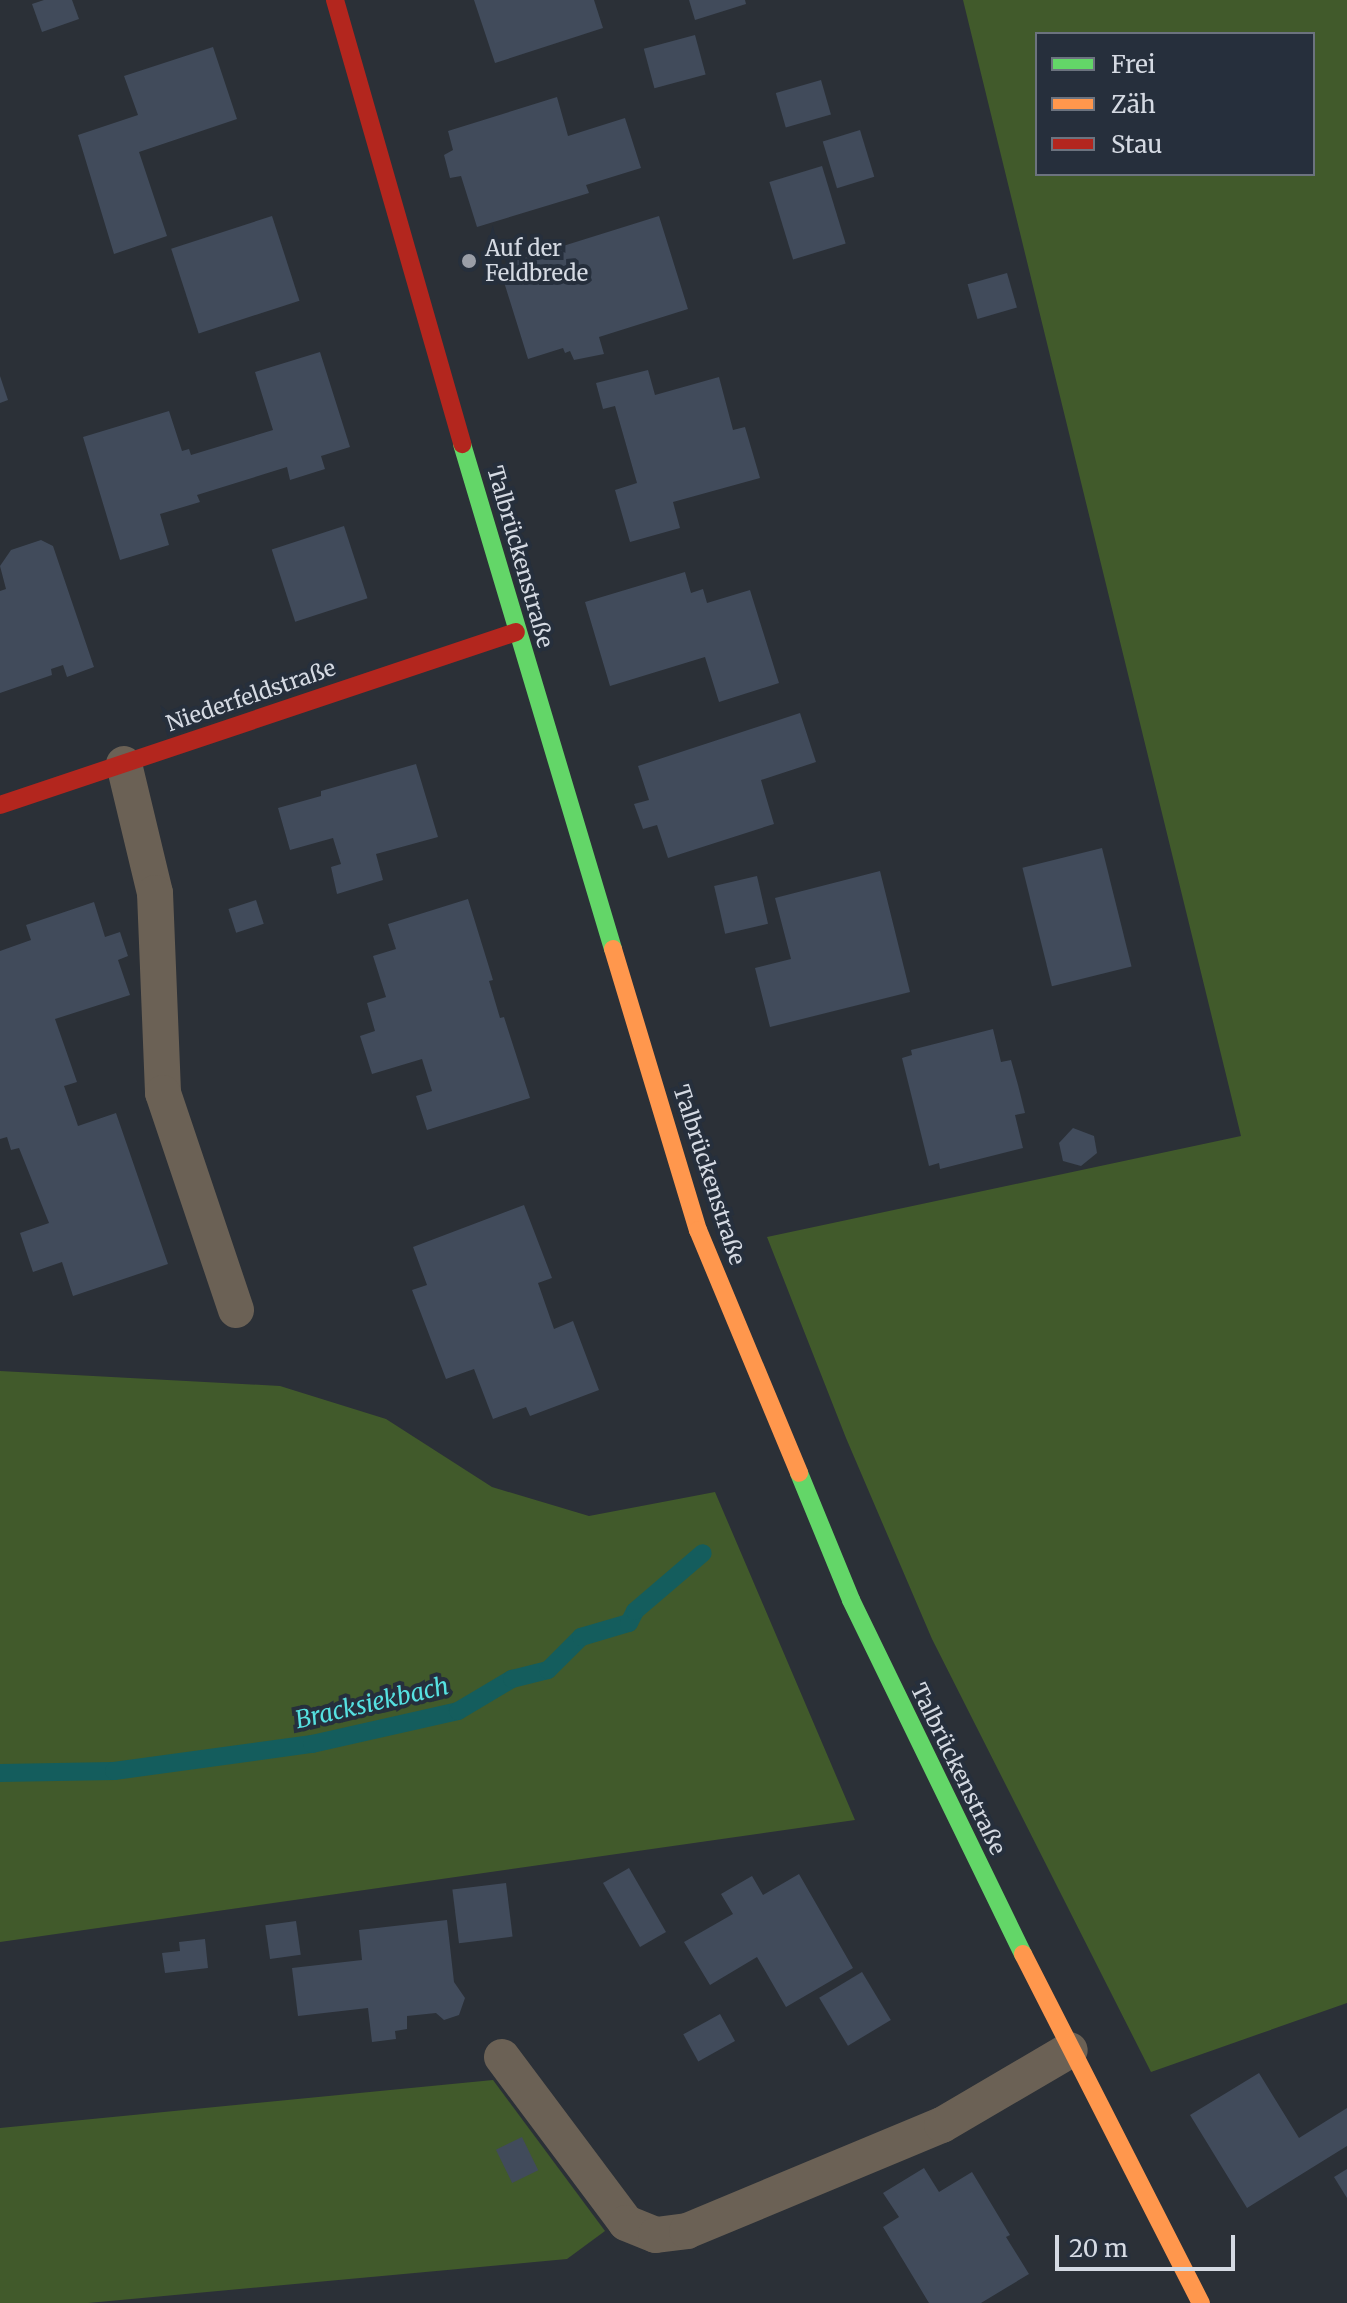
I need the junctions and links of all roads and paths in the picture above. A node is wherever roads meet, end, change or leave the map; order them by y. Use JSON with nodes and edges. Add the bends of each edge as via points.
{"nodes":[{"id":1,"x":335,"y":0,"type":"edge"},
{"id":2,"x":516,"y":632,"type":"junction"},
{"id":3,"x":124,"y":764,"type":"junction"},
{"id":4,"x":0,"y":805,"type":"edge"},
{"id":5,"x":236,"y":1310,"type":"dead end"},
{"id":6,"x":1070,"y":2050,"type":"junction"},
{"id":7,"x":502,"y":2057,"type":"dead end"},
{"id":8,"x":1201,"y":2303,"type":"edge"}],
"edges":[{"from":1,"to":2,"type":"main road","name":"Talbrückenstraße"},
{"from":2,"to":3,"type":"main road","name":"Niederfeldstraße"},
{"from":2,"to":6,"type":"main road","name":"Talbrückenstraße","via":[[698,1230],[851,1600]]},
{"from":3,"to":4,"type":"main road","name":"Niederfeldstraße"},
{"from":3,"to":5,"type":"lane","via":[[155,893],[163,1093]]},
{"from":6,"to":7,"type":"lane","via":[[942,2125],[687,2231],[656,2235],[626,2223]]},
{"from":6,"to":8,"type":"main road","name":"Talbrückenstraße"}]}
